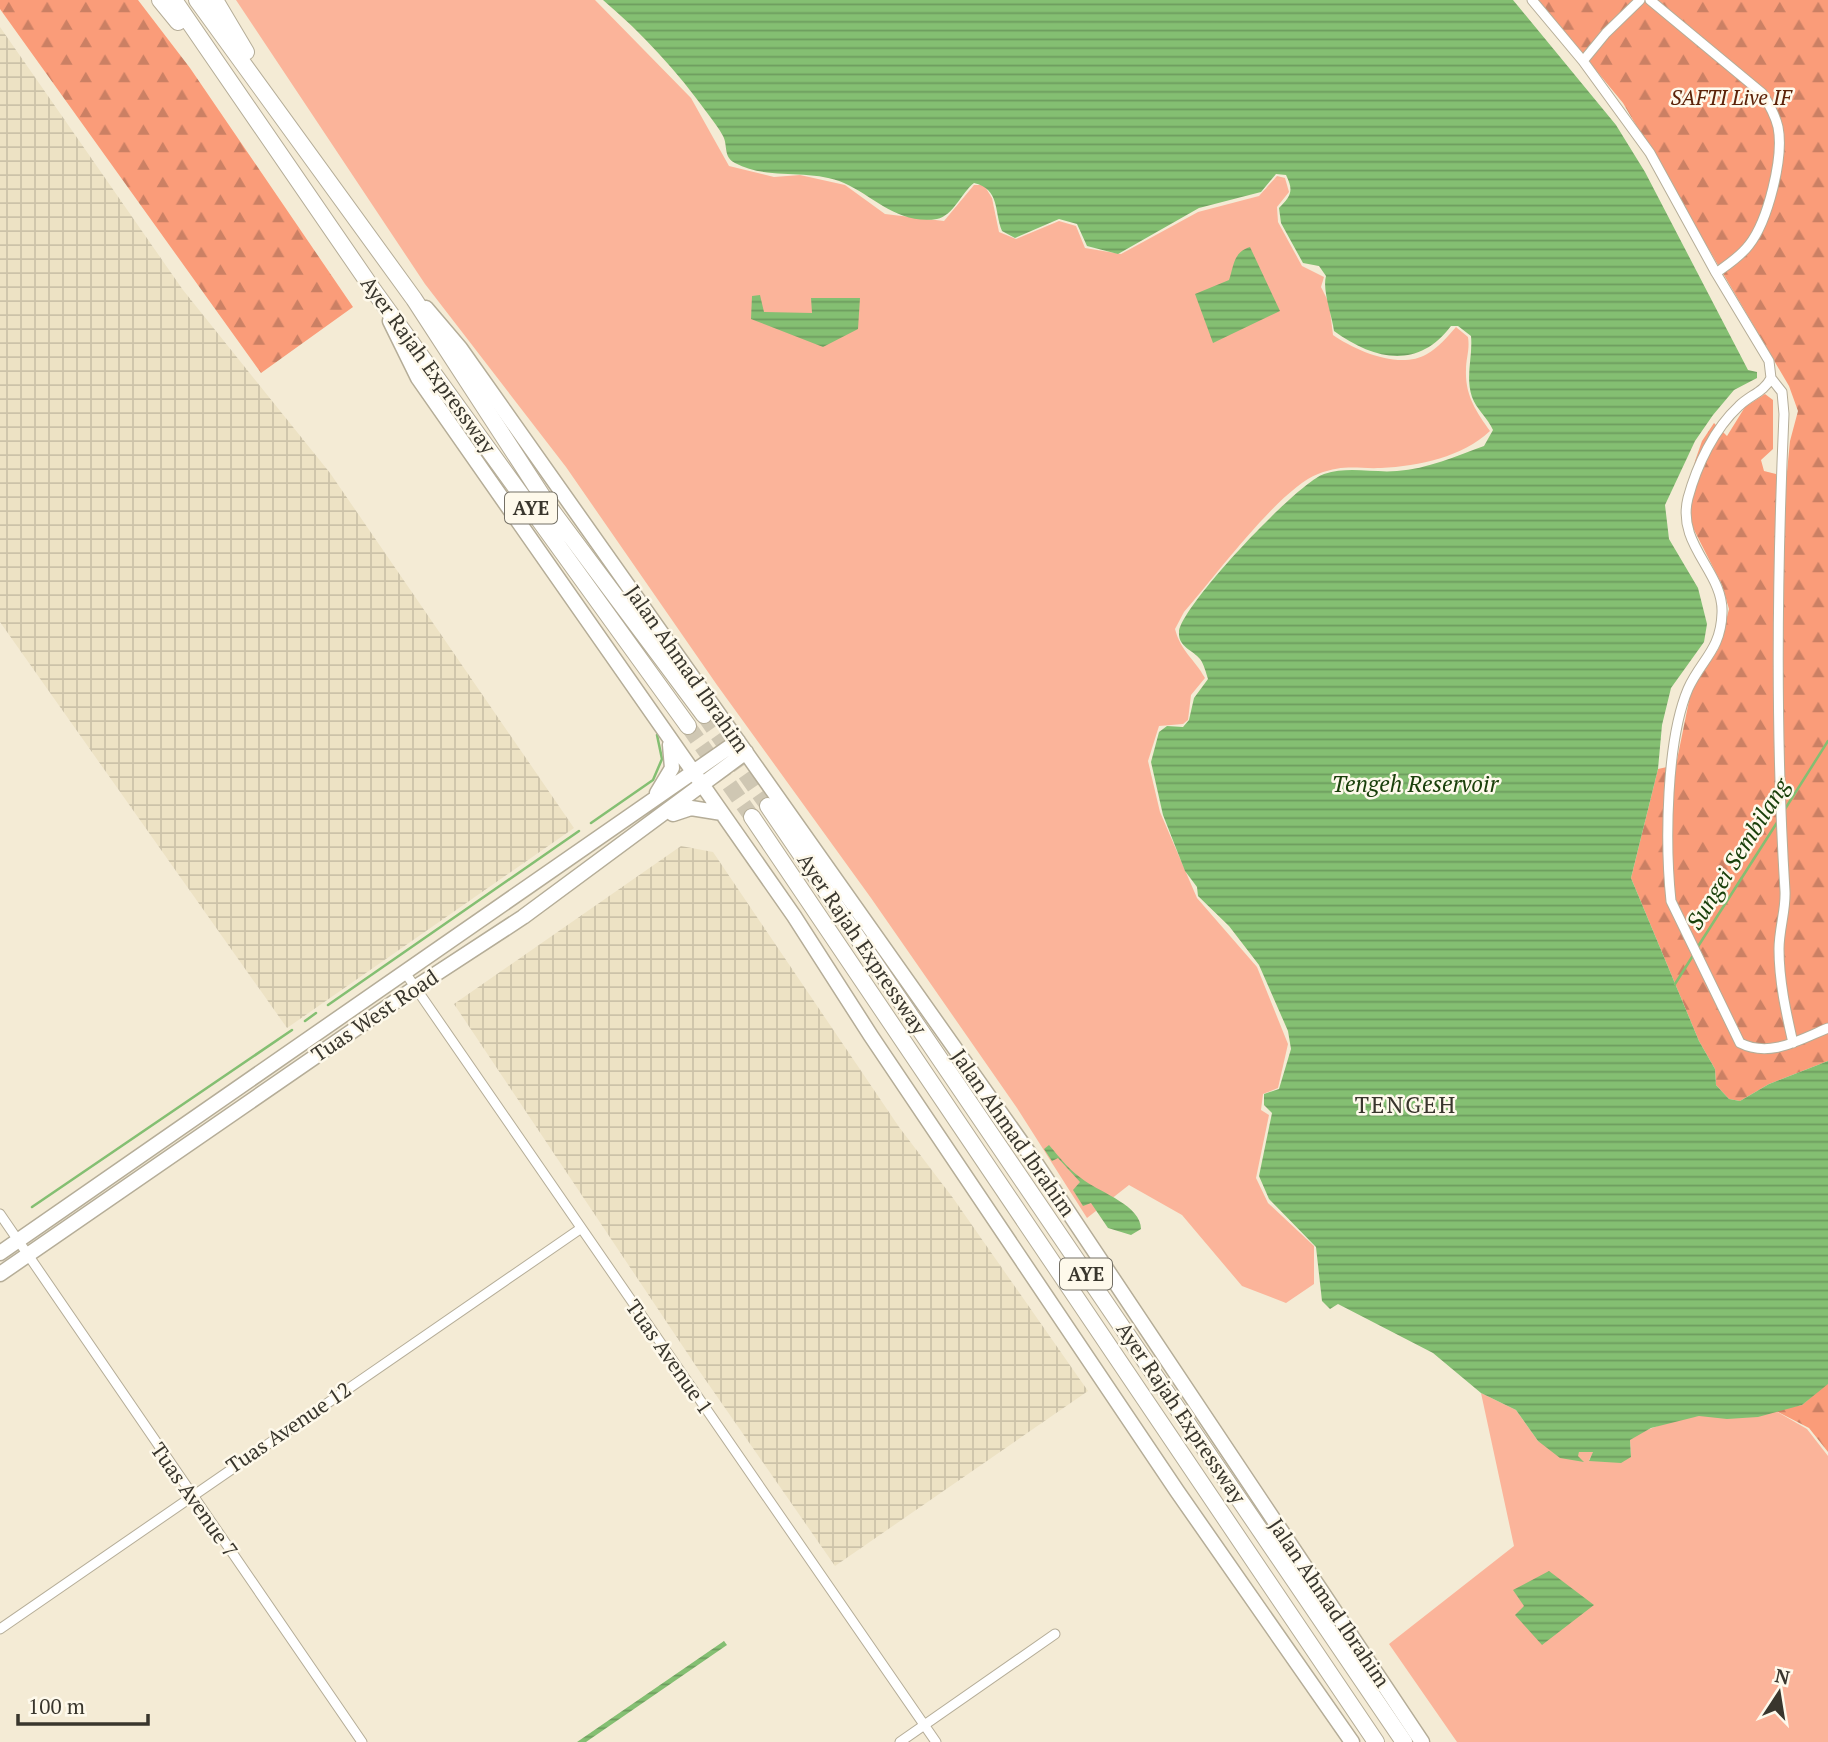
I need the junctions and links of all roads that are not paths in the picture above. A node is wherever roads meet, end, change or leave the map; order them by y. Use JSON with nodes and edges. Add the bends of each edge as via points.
{"nodes":[{"id":1,"x":160,"y":0,"type":"edge"},
{"id":2,"x":174,"y":0,"type":"edge"},
{"id":3,"x":197,"y":0,"type":"edge"},
{"id":4,"x":215,"y":0,"type":"edge"},
{"id":5,"x":1532,"y":0,"type":"edge"},
{"id":6,"x":1640,"y":0,"type":"edge"},
{"id":7,"x":1650,"y":0,"type":"edge"},
{"id":8,"x":1583,"y":61,"type":"junction"},
{"id":9,"x":218,"y":63,"type":"junction"},
{"id":10,"x":309,"y":156,"type":"junction"},
{"id":11,"x":1716,"y":274,"type":"junction"},
{"id":12,"x":374,"y":291,"type":"junction"},
{"id":13,"x":414,"y":299,"type":"junction"},
{"id":14,"x":1771,"y":378,"type":"junction"},
{"id":15,"x":704,"y":715,"type":"tunnel mouth"},
{"id":16,"x":688,"y":726,"type":"tunnel mouth"},
{"id":17,"x":666,"y":734,"type":"junction"},
{"id":18,"x":742,"y":746,"type":"junction"},
{"id":19,"x":698,"y":779,"type":"junction"},
{"id":20,"x":768,"y":806,"type":"tunnel mouth"},
{"id":21,"x":644,"y":807,"type":"junction"},
{"id":22,"x":722,"y":813,"type":"junction"},
{"id":23,"x":752,"y":817,"type":"tunnel mouth"},
{"id":24,"x":655,"y":821,"type":"junction"},
{"id":25,"x":404,"y":971,"type":"junction"},
{"id":26,"x":415,"y":987,"type":"junction"},
{"id":27,"x":1828,"y":1028,"type":"edge"},
{"id":28,"x":1793,"y":1043,"type":"junction"},
{"id":29,"x":0,"y":1214,"type":"edge"},
{"id":30,"x":580,"y":1229,"type":"junction"},
{"id":31,"x":18,"y":1240,"type":"junction"},
{"id":32,"x":0,"y":1253,"type":"edge"},
{"id":33,"x":28,"y":1255,"type":"junction"},
{"id":34,"x":0,"y":1275,"type":"edge"},
{"id":35,"x":190,"y":1496,"type":"junction"},
{"id":36,"x":0,"y":1629,"type":"edge"},
{"id":37,"x":1055,"y":1634,"type":"dead end"},
{"id":38,"x":924,"y":1726,"type":"junction"},
{"id":39,"x":362,"y":1742,"type":"edge"},
{"id":40,"x":900,"y":1742,"type":"edge"},
{"id":41,"x":936,"y":1742,"type":"edge"},
{"id":42,"x":1352,"y":1742,"type":"edge"},
{"id":43,"x":1376,"y":1742,"type":"edge"},
{"id":44,"x":1404,"y":1742,"type":"edge"},
{"id":45,"x":1422,"y":1742,"type":"edge"}],
"edges":[{"from":1,"to":9,"type":"highway","via":[[207,59]]},
{"from":2,"to":9,"type":"highway","name":"Ayer Rajah Expressway","number":"AYE"},
{"from":3,"to":10,"type":"highway","name":"Ayer Rajah Expressway","number":"AYE"},
{"from":4,"to":10,"type":"highway"},
{"from":5,"to":8,"type":"street"},
{"from":6,"to":8,"type":"street"},
{"from":7,"to":11,"type":"street","via":[[1762,93],[1779,130],[1774,176],[1758,232],[1739,256]]},
{"from":8,"to":11,"type":"street","via":[[1650,153]]},
{"from":9,"to":12,"type":"highway","name":"Ayer Rajah Expressway","number":"AYE"},
{"from":10,"to":13,"type":"highway","name":"Ayer Rajah Expressway","number":"AYE"},
{"from":11,"to":14,"type":"street","via":[[1769,360]]},
{"from":12,"to":16,"type":"highway","name":"Ayer Rajah Expressway","number":"AYE"},
{"from":12,"to":17,"type":"main road","via":[[418,378]]},
{"from":13,"to":15,"type":"highway","name":"Ayer Rajah Expressway","number":"AYE","via":[[552,511]]},
{"from":13,"to":18,"type":"main road","name":"Jalan Ahmad Ibrahim","via":[[460,348]]},
{"from":14,"to":28,"type":"street","via":[[1782,391],[1784,415],[1780,846],[1786,894],[1779,948]]},
{"from":14,"to":28,"type":"street","via":[[1710,443],[1688,497],[1685,516],[1691,541],[1723,611],[1716,648],[1688,689],[1674,747],[1668,877],[1671,901],[1740,1044],[1755,1051]]},
{"from":17,"to":19,"type":"main road"},
{"from":17,"to":21,"type":"main road","via":[[673,752],[670,775]]},
{"from":18,"to":19,"type":"main road","name":"Tuas West Road"},
{"from":18,"to":45,"type":"main road","name":"Jalan Ahmad Ibrahim","via":[[1031,1156]]},
{"from":19,"to":21,"type":"main road","name":"Tuas West Road"},
{"from":19,"to":22,"type":"main road"},
{"from":19,"to":24,"type":"main road","name":"Tuas West Road"},
{"from":20,"to":44,"type":"highway","name":"Ayer Rajah Expressway","number":"AYE"},
{"from":21,"to":25,"type":"main road","name":"Tuas West Road"},
{"from":22,"to":24,"type":"main road","via":[[691,808]]},
{"from":22,"to":42,"type":"main road","via":[[1206,1534]]},
{"from":23,"to":43,"type":"highway","name":"Ayer Rajah Expressway","number":"AYE"},
{"from":24,"to":26,"type":"main road","name":"Tuas West Road","via":[[523,918]]},
{"from":25,"to":26,"type":"street","name":"Tuas Avenue 1"},
{"from":25,"to":31,"type":"main road","name":"Tuas West Road"},
{"from":26,"to":30,"type":"street","name":"Tuas Avenue 1"},
{"from":26,"to":33,"type":"main road","name":"Tuas West Road"},
{"from":27,"to":28,"type":"street"},
{"from":29,"to":31,"type":"street","name":"Tuas Avenue 7"},
{"from":30,"to":35,"type":"street","name":"Tuas Avenue 12"},
{"from":30,"to":38,"type":"street","name":"Tuas Avenue 1"},
{"from":31,"to":32,"type":"main road","name":"Tuas West Road"},
{"from":31,"to":33,"type":"street","name":"Tuas Avenue 7"},
{"from":33,"to":34,"type":"main road","name":"Tuas West Road"},
{"from":33,"to":35,"type":"street","name":"Tuas Avenue 7"},
{"from":35,"to":36,"type":"street","name":"Tuas Avenue 12"},
{"from":35,"to":39,"type":"street","name":"Tuas Avenue 7"},
{"from":37,"to":38,"type":"street"},
{"from":38,"to":40,"type":"street"},
{"from":38,"to":41,"type":"street","name":"Tuas Avenue 1"}]}
